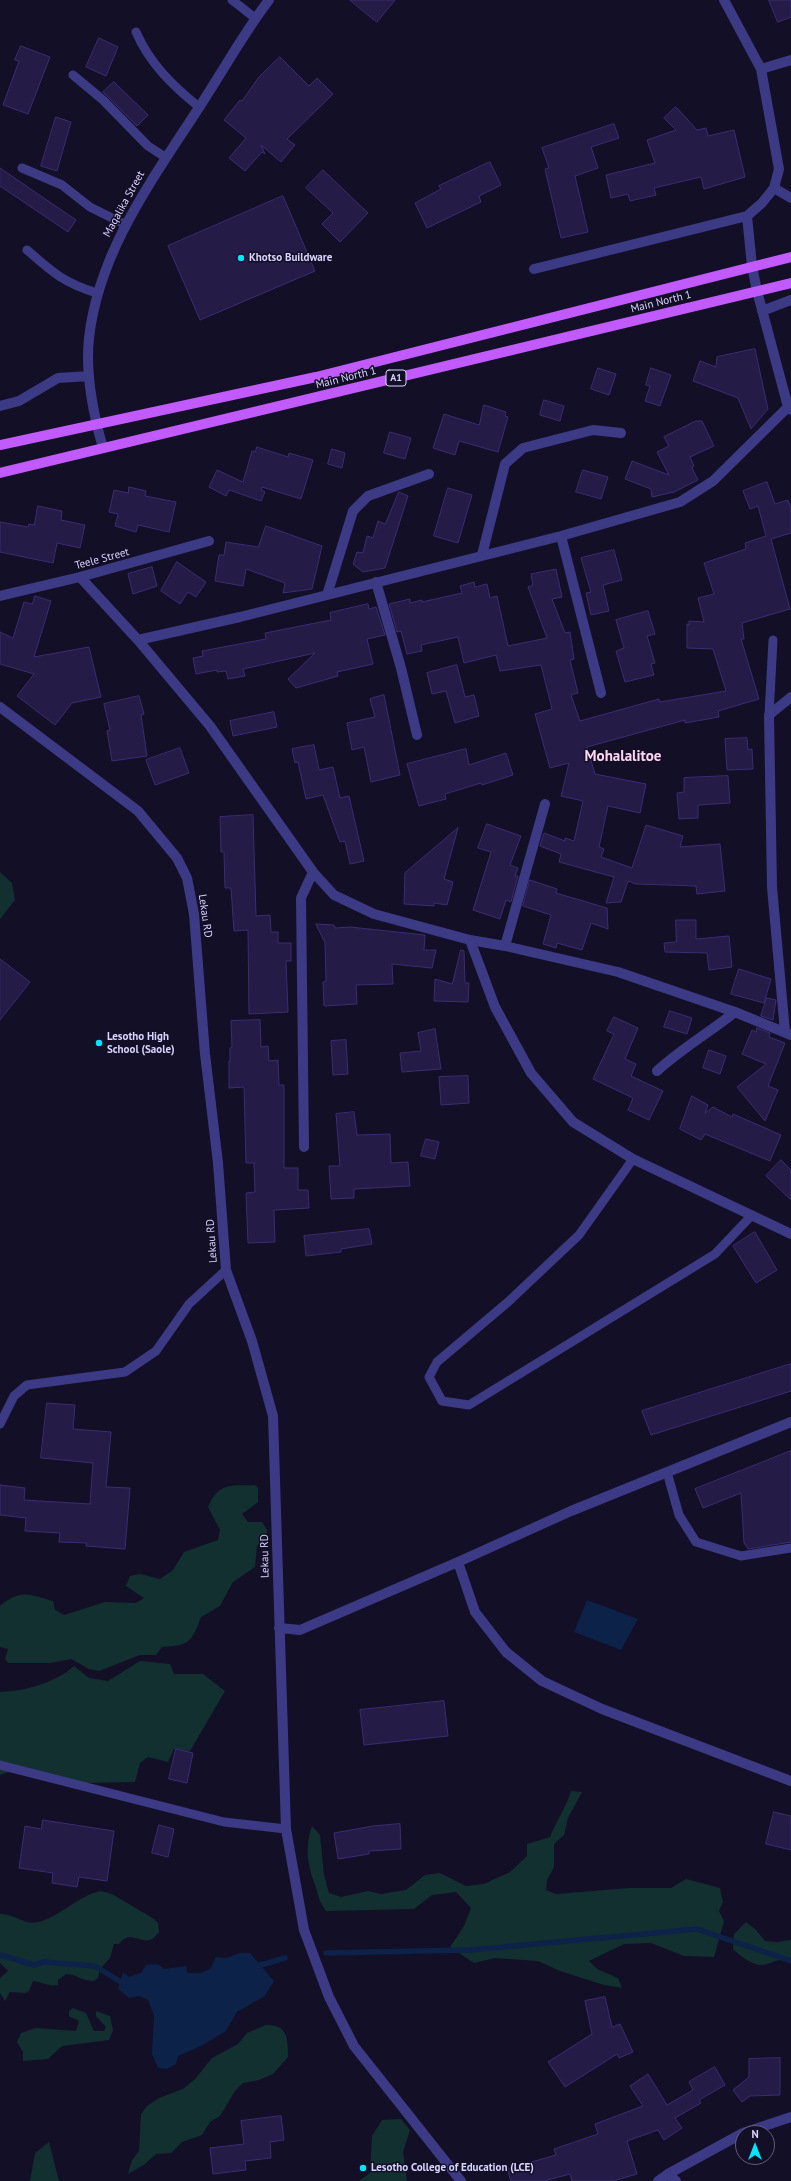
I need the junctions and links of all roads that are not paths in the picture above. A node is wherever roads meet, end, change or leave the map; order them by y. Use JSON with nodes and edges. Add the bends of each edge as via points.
{"nodes":[{"id":1,"x":232,"y":0,"type":"edge"},
{"id":2,"x":269,"y":0,"type":"edge"},
{"id":3,"x":724,"y":0,"type":"edge"},
{"id":4,"x":255,"y":18,"type":"junction"},
{"id":5,"x":136,"y":32,"type":"dead end"},
{"id":6,"x":791,"y":60,"type":"edge"},
{"id":7,"x":761,"y":69,"type":"junction"},
{"id":8,"x":73,"y":75,"type":"dead end"},
{"id":9,"x":199,"y":107,"type":"junction"},
{"id":10,"x":165,"y":157,"type":"junction"},
{"id":11,"x":22,"y":168,"type":"dead end"},
{"id":12,"x":774,"y":188,"type":"junction"},
{"id":13,"x":791,"y":198,"type":"edge"},
{"id":14,"x":747,"y":216,"type":"junction"},
{"id":15,"x":126,"y":225,"type":"junction"},
{"id":16,"x":26,"y":250,"type":"dead end"},
{"id":17,"x":791,"y":257,"type":"edge"},
{"id":18,"x":752,"y":266,"type":"junction"},
{"id":19,"x":534,"y":270,"type":"dead end"},
{"id":20,"x":791,"y":283,"type":"edge"},
{"id":21,"x":757,"y":291,"type":"junction"},
{"id":22,"x":97,"y":293,"type":"junction"},
{"id":23,"x":791,"y":300,"type":"edge"},
{"id":24,"x":762,"y":311,"type":"junction"},
{"id":25,"x":88,"y":376,"type":"junction"},
{"id":26,"x":0,"y":406,"type":"edge"},
{"id":27,"x":790,"y":409,"type":"edge"},
{"id":28,"x":96,"y":423,"type":"junction"},
{"id":29,"x":621,"y":433,"type":"dead end"},
{"id":30,"x":0,"y":445,"type":"edge"},
{"id":31,"x":103,"y":448,"type":"junction"},
{"id":32,"x":0,"y":473,"type":"edge"},
{"id":33,"x":429,"y":474,"type":"dead end"},
{"id":34,"x":562,"y":536,"type":"junction"},
{"id":35,"x":209,"y":541,"type":"dead end"},
{"id":36,"x":482,"y":555,"type":"junction"},
{"id":37,"x":80,"y":577,"type":"junction"},
{"id":38,"x":376,"y":582,"type":"junction"},
{"id":39,"x":327,"y":595,"type":"junction"},
{"id":40,"x":0,"y":596,"type":"edge"},
{"id":41,"x":138,"y":640,"type":"junction"},
{"id":42,"x":773,"y":640,"type":"dead end"},
{"id":43,"x":601,"y":693,"type":"dead end"},
{"id":44,"x":791,"y":697,"type":"edge"},
{"id":45,"x":0,"y":707,"type":"edge"},
{"id":46,"x":769,"y":715,"type":"junction"},
{"id":47,"x":417,"y":735,"type":"dead end"},
{"id":48,"x":545,"y":804,"type":"dead end"},
{"id":49,"x":313,"y":872,"type":"junction"},
{"id":50,"x":470,"y":940,"type":"junction"},
{"id":51,"x":505,"y":946,"type":"junction"},
{"id":52,"x":735,"y":1012,"type":"junction"},
{"id":53,"x":788,"y":1033,"type":"edge"},
{"id":54,"x":657,"y":1071,"type":"dead end"},
{"id":55,"x":304,"y":1147,"type":"dead end"},
{"id":56,"x":633,"y":1159,"type":"junction"},
{"id":57,"x":752,"y":1215,"type":"junction"},
{"id":58,"x":791,"y":1234,"type":"edge"},
{"id":59,"x":226,"y":1270,"type":"junction"},
{"id":60,"x":791,"y":1422,"type":"edge"},
{"id":61,"x":0,"y":1424,"type":"edge"},
{"id":62,"x":667,"y":1472,"type":"junction"},
{"id":63,"x":791,"y":1548,"type":"edge"},
{"id":64,"x":458,"y":1562,"type":"junction"},
{"id":65,"x":279,"y":1628,"type":"junction"},
{"id":66,"x":0,"y":1765,"type":"edge"},
{"id":67,"x":791,"y":1781,"type":"edge"},
{"id":68,"x":286,"y":1829,"type":"junction"},
{"id":69,"x":791,"y":2117,"type":"edge"},
{"id":70,"x":767,"y":2125,"type":"edge"},
{"id":71,"x":735,"y":2137,"type":"edge"},
{"id":72,"x":668,"y":2174,"type":"junction"},
{"id":73,"x":461,"y":2181,"type":"edge"},
{"id":74,"x":658,"y":2181,"type":"edge"},
{"id":75,"x":676,"y":2181,"type":"edge"}],
"edges":[{"from":1,"to":4,"type":"lane"},
{"from":2,"to":4,"type":"street","name":"Maqalika Street"},
{"from":3,"to":7,"type":"street"},
{"from":4,"to":9,"type":"street","name":"Maqalika Street"},
{"from":5,"to":9,"type":"lane","via":[[148,57],[172,85]]},
{"from":6,"to":7,"type":"street"},
{"from":7,"to":12,"type":"street","via":[[779,169]]},
{"from":8,"to":10,"type":"lane","via":[[103,100],[148,146]]},
{"from":9,"to":10,"type":"street","name":"Maqalika Street"},
{"from":10,"to":15,"type":"street","name":"Maqalika Street"},
{"from":11,"to":15,"type":"lane","via":[[62,185],[90,206]]},
{"from":12,"to":13,"type":"street"},
{"from":12,"to":14,"type":"street"},
{"from":14,"to":18,"type":"street"},
{"from":14,"to":19,"type":"street"},
{"from":15,"to":22,"type":"street","name":"Maqalika Street","via":[[110,256]]},
{"from":16,"to":22,"type":"lane","via":[[58,277]]},
{"from":17,"to":18,"type":"main road","name":"Main North 1","number":"A1"},
{"from":18,"to":21,"type":"street"},
{"from":18,"to":28,"type":"main road","name":"Main North 1","number":"A1","via":[[316,376]]},
{"from":20,"to":21,"type":"main road","name":"Main North 1","number":"A1"},
{"from":21,"to":24,"type":"street"},
{"from":21,"to":31,"type":"main road","name":"Main North 1","number":"A1"},
{"from":22,"to":25,"type":"street","name":"Maqalika Street","via":[[88,339]]},
{"from":23,"to":24,"type":"street"},
{"from":24,"to":27,"type":"street"},
{"from":25,"to":26,"type":"street","via":[[58,378],[19,401]]},
{"from":25,"to":28,"type":"street","name":"Maqalika Street"},
{"from":27,"to":34,"type":"street","via":[[713,481],[680,502]]},
{"from":28,"to":30,"type":"main road","name":"Main North 1","number":"A1"},
{"from":28,"to":31,"type":"street","name":"Maqalika Street"},
{"from":29,"to":36,"type":"street","via":[[593,430],[523,448],[505,464]]},
{"from":31,"to":32,"type":"main road","name":"Main North 1","number":"A1"},
{"from":33,"to":39,"type":"street","via":[[368,496],[353,511]]},
{"from":34,"to":36,"type":"street"},
{"from":34,"to":43,"type":"street"},
{"from":35,"to":37,"type":"street","name":"Teele Street"},
{"from":36,"to":38,"type":"street"},
{"from":37,"to":40,"type":"street","name":"Teele Street"},
{"from":37,"to":41,"type":"street"},
{"from":38,"to":39,"type":"street"},
{"from":38,"to":47,"type":"street"},
{"from":39,"to":41,"type":"street"},
{"from":41,"to":49,"type":"street","via":[[210,726]]},
{"from":42,"to":46,"type":"lane"},
{"from":44,"to":46,"type":"street"},
{"from":45,"to":59,"type":"street","name":"Lekau RD","via":[[138,811],[177,858],[186,878],[194,914]]},
{"from":46,"to":53,"type":"street","via":[[772,887]]},
{"from":48,"to":51,"type":"street"},
{"from":49,"to":50,"type":"street","via":[[334,895],[374,914]]},
{"from":49,"to":55,"type":"street","via":[[301,898]]},
{"from":50,"to":51,"type":"street"},
{"from":50,"to":56,"type":"street","via":[[495,1007],[531,1073],[573,1122]]},
{"from":51,"to":52,"type":"street","via":[[618,972]]},
{"from":52,"to":53,"type":"street"},
{"from":52,"to":54,"type":"street"},
{"from":56,"to":57,"type":"street"},
{"from":56,"to":57,"type":"lane","via":[[579,1235],[508,1302],[437,1362],[429,1377],[442,1401],[469,1406],[715,1254]]},
{"from":57,"to":58,"type":"street"},
{"from":59,"to":61,"type":"lane","via":[[189,1304],[156,1351],[125,1372],[27,1385],[14,1396]]},
{"from":59,"to":65,"type":"street","name":"Lekau RD","via":[[240,1303],[273,1416]]},
{"from":60,"to":62,"type":"street"},
{"from":62,"to":63,"type":"lane","via":[[679,1515],[696,1542],[741,1556]]},
{"from":62,"to":64,"type":"street","via":[[552,1518]]},
{"from":64,"to":65,"type":"street","via":[[300,1630]]},
{"from":64,"to":67,"type":"street","via":[[475,1612],[506,1652],[542,1681],[602,1710]]},
{"from":65,"to":68,"type":"street","name":"Lekau RD"},
{"from":66,"to":68,"type":"lane","via":[[224,1822]]},
{"from":68,"to":73,"type":"street","name":"Lekau RD","via":[[304,1930],[329,1997],[354,2046]]},
{"from":69,"to":70,"type":"street"},
{"from":71,"to":72,"type":"street"},
{"from":72,"to":74,"type":"street"},
{"from":72,"to":75,"type":"street"}]}
